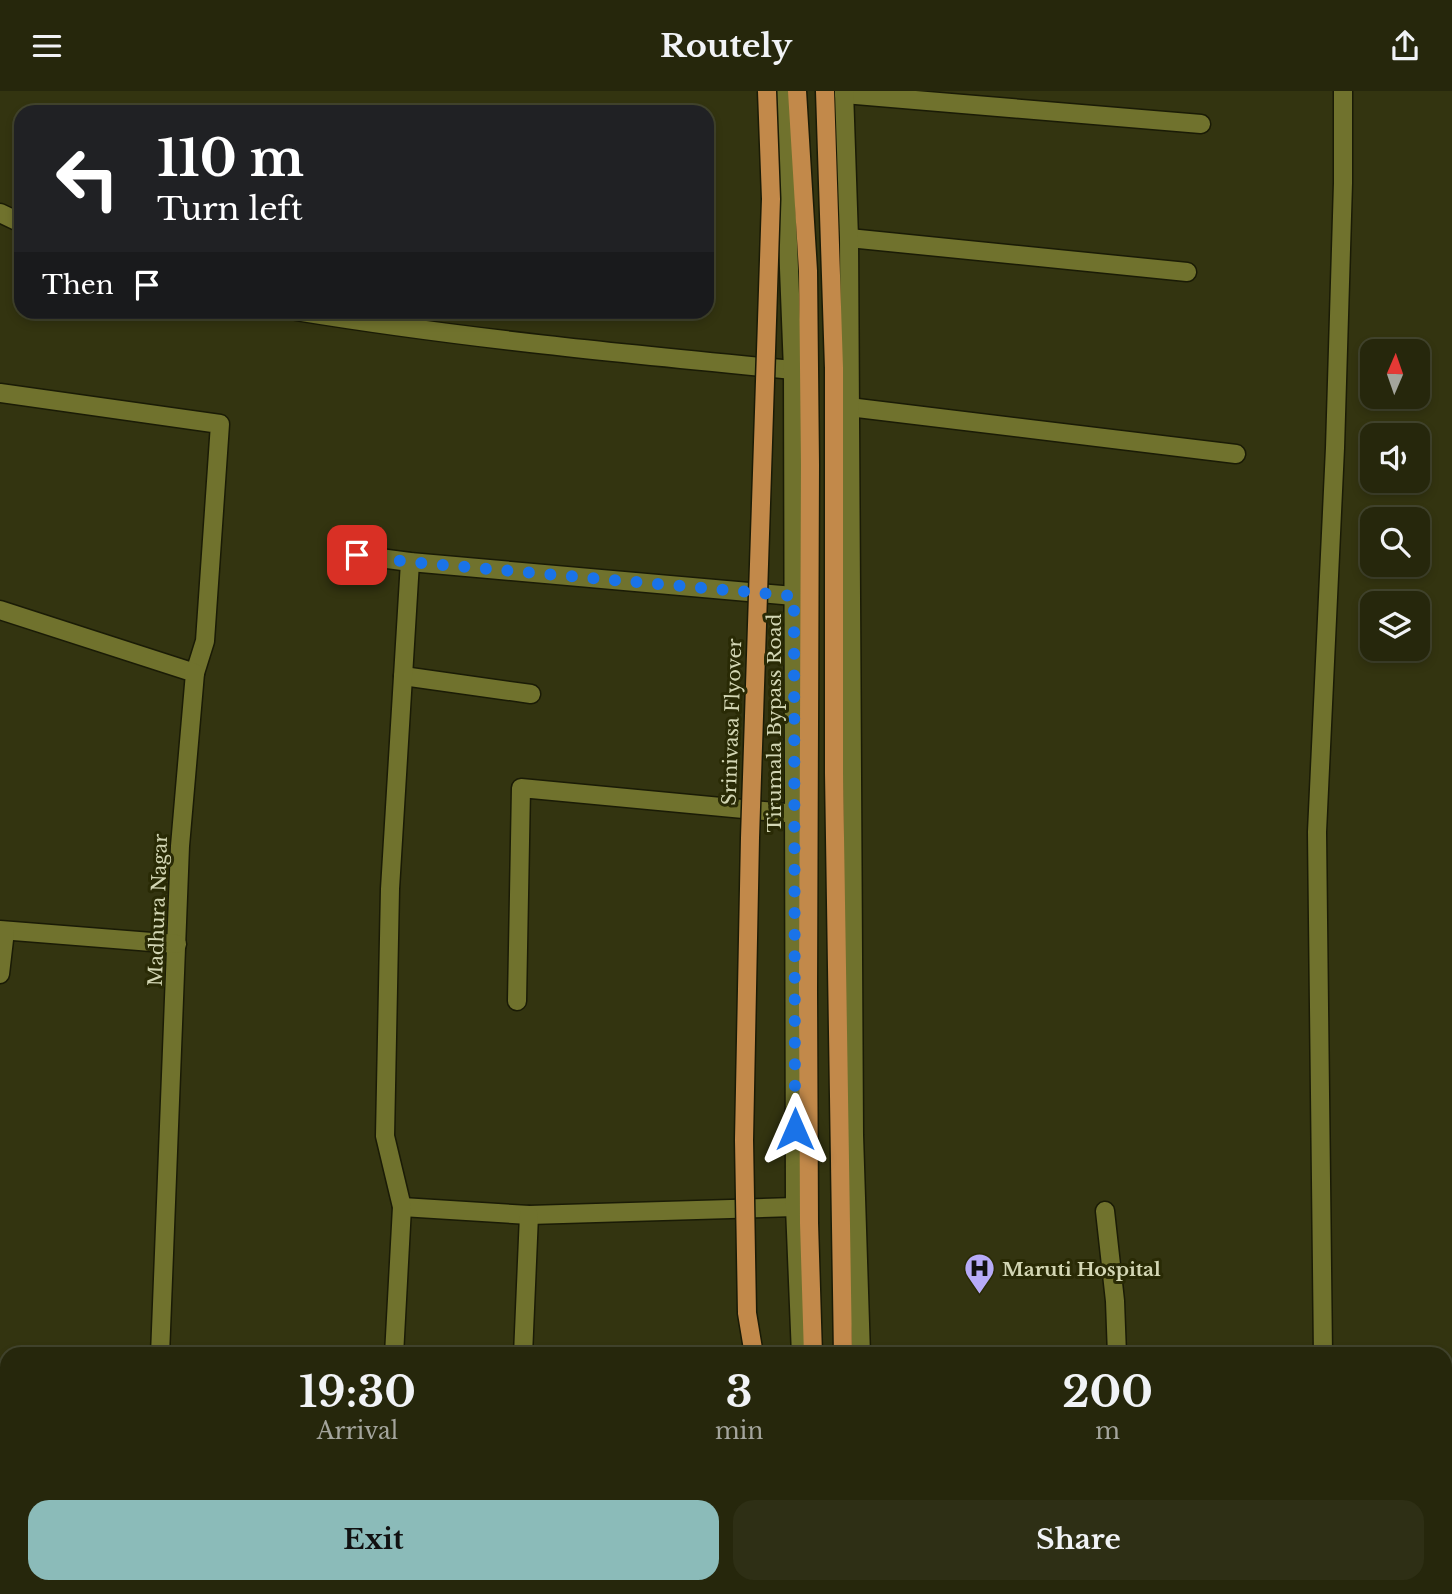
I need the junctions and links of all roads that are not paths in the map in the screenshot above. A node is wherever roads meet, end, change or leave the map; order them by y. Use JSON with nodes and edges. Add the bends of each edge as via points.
{"nodes":[{"id":1,"x":767,"y":91,"type":"edge"},
{"id":2,"x":782,"y":91,"type":"edge"},
{"id":3,"x":797,"y":91,"type":"edge"},
{"id":4,"x":825,"y":91,"type":"edge"},
{"id":5,"x":1343,"y":91,"type":"edge"},
{"id":6,"x":844,"y":92,"type":"edge"},
{"id":7,"x":1201,"y":124,"type":"dead end"},
{"id":8,"x":849,"y":238,"type":"junction"},
{"id":9,"x":1187,"y":272,"type":"dead end"},
{"id":10,"x":343,"y":319,"type":"edge"},
{"id":11,"x":793,"y":370,"type":"junction"},
{"id":12,"x":0,"y":393,"type":"edge"},
{"id":13,"x":849,"y":407,"type":"junction"},
{"id":14,"x":1236,"y":454,"type":"dead end"},
{"id":15,"x":357,"y":555,"type":"dead end"},
{"id":16,"x":410,"y":562,"type":"junction"},
{"id":17,"x":794,"y":596,"type":"junction"},
{"id":18,"x":0,"y":610,"type":"edge"},
{"id":19,"x":195,"y":673,"type":"junction"},
{"id":20,"x":403,"y":675,"type":"junction"},
{"id":21,"x":531,"y":694,"type":"dead end"},
{"id":22,"x":796,"y":814,"type":"junction"},
{"id":23,"x":3,"y":930,"type":"edge"},
{"id":24,"x":177,"y":944,"type":"junction"},
{"id":25,"x":0,"y":974,"type":"edge"},
{"id":26,"x":517,"y":1000,"type":"dead end"},
{"id":27,"x":402,"y":1207,"type":"junction"},
{"id":28,"x":795,"y":1207,"type":"junction"},
{"id":29,"x":1105,"y":1211,"type":"dead end"},
{"id":30,"x":530,"y":1215,"type":"junction"},
{"id":31,"x":160,"y":1347,"type":"edge"},
{"id":32,"x":394,"y":1347,"type":"edge"},
{"id":33,"x":523,"y":1347,"type":"edge"},
{"id":34,"x":753,"y":1347,"type":"edge"},
{"id":35,"x":801,"y":1347,"type":"edge"},
{"id":36,"x":813,"y":1347,"type":"edge"},
{"id":37,"x":843,"y":1347,"type":"edge"},
{"id":38,"x":861,"y":1347,"type":"edge"},
{"id":39,"x":1117,"y":1347,"type":"edge"},
{"id":40,"x":1324,"y":1347,"type":"edge"}],
"edges":[{"from":1,"to":34,"type":"main road","name":"Srinivasa Flyover","bridge":true,"via":[[771,199],[744,1140],[747,1313]]},
{"from":2,"to":11,"type":"street","name":"Tirumala Bypass Road"},
{"from":3,"to":36,"type":"main road","via":[[808,285]]},
{"from":4,"to":37,"type":"main road","via":[[834,368],[834,773]]},
{"from":5,"to":40,"type":"street","via":[[1335,434],[1317,832]]},
{"from":6,"to":7,"type":"street"},
{"from":6,"to":8,"type":"street"},
{"from":8,"to":9,"type":"street"},
{"from":8,"to":13,"type":"street"},
{"from":10,"to":11,"type":"street"},
{"from":11,"to":17,"type":"street","name":"Tirumala Bypass Road"},
{"from":12,"to":19,"type":"street","name":"Madhura Nagar","via":[[220,424],[205,641]]},
{"from":13,"to":14,"type":"street"},
{"from":13,"to":38,"type":"street","via":[[854,1135]]},
{"from":15,"to":16,"type":"street"},
{"from":16,"to":17,"type":"street"},
{"from":16,"to":20,"type":"street"},
{"from":17,"to":22,"type":"street","name":"Tirumala Bypass Road"},
{"from":18,"to":19,"type":"street"},
{"from":19,"to":24,"type":"street","name":"Madhura Nagar","via":[[180,846]]},
{"from":20,"to":21,"type":"street"},
{"from":20,"to":27,"type":"street","via":[[390,889],[386,1136]]},
{"from":22,"to":26,"type":"street","via":[[521,788]]},
{"from":22,"to":28,"type":"street","name":"Tirumala Bypass Road"},
{"from":23,"to":24,"type":"street"},
{"from":23,"to":25,"type":"street"},
{"from":24,"to":31,"type":"street","name":"Madhura Nagar"},
{"from":27,"to":30,"type":"street"},
{"from":27,"to":32,"type":"street"},
{"from":28,"to":30,"type":"street"},
{"from":28,"to":35,"type":"street","name":"Tirumala Bypass Road"},
{"from":29,"to":39,"type":"street"},
{"from":30,"to":33,"type":"street"}]}
